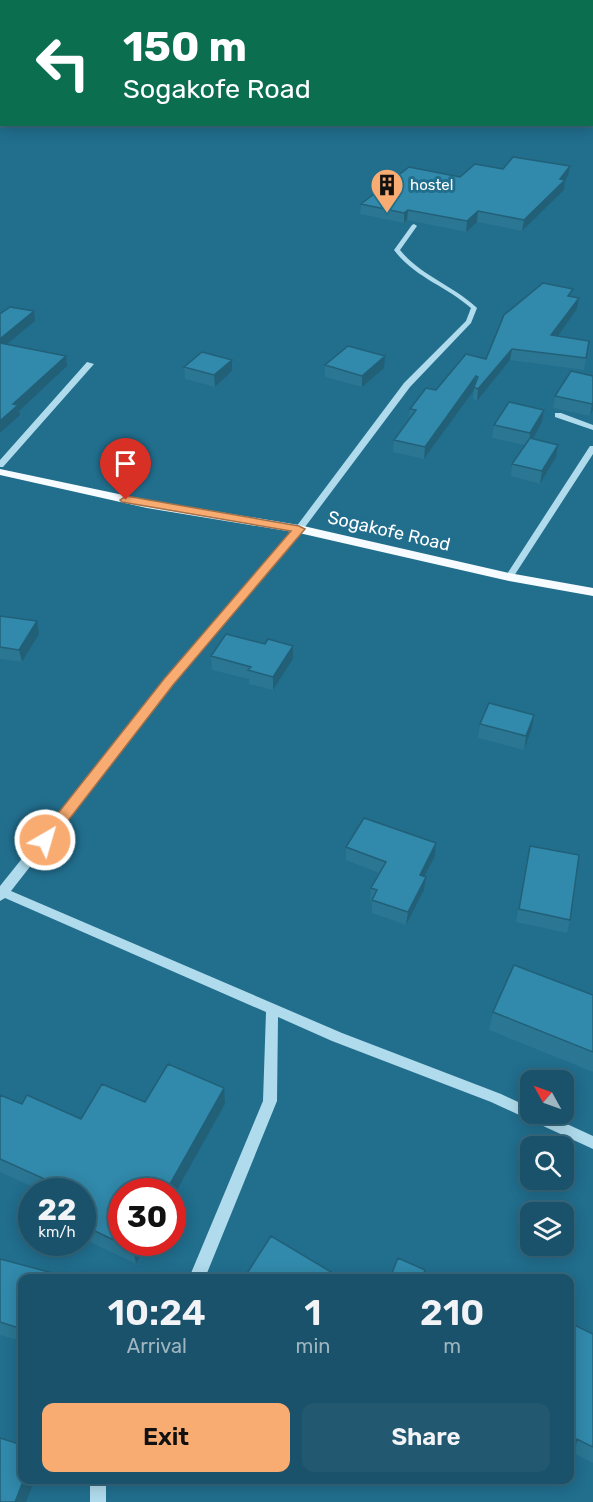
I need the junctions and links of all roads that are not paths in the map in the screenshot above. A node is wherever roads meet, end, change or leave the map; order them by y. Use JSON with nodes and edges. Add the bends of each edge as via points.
{"nodes":[{"id":1,"x":414,"y":226,"type":"dead end"},
{"id":2,"x":90,"y":364,"type":"dead end"},
{"id":3,"x":558,"y":415,"type":"dead end"},
{"id":4,"x":593,"y":428,"type":"edge"},
{"id":5,"x":593,"y":448,"type":"edge"},
{"id":6,"x":0,"y":465,"type":"edge"},
{"id":7,"x":0,"y":472,"type":"edge"},
{"id":8,"x":299,"y":529,"type":"junction"},
{"id":9,"x":509,"y":577,"type":"junction"},
{"id":10,"x":593,"y":592,"type":"edge"},
{"id":11,"x":1,"y":893,"type":"edge"},
{"id":12,"x":272,"y":1009,"type":"junction"},
{"id":13,"x":593,"y":1143,"type":"edge"},
{"id":14,"x":199,"y":1274,"type":"edge"},
{"id":15,"x":98,"y":1484,"type":"edge"},
{"id":16,"x":98,"y":1502,"type":"edge"}],
"edges":[{"from":1,"to":8,"type":"street","via":[[397,249],[416,269],[461,295],[474,309],[469,322],[407,385]]},
{"from":2,"to":6,"type":"street"},
{"from":3,"to":4,"type":"street"},
{"from":5,"to":9,"type":"street"},
{"from":7,"to":8,"type":"main road","name":"Sogakofe Road","via":[[147,504]]},
{"from":8,"to":9,"type":"main road","name":"Sogakofe Road"},
{"from":8,"to":11,"type":"street","via":[[169,682]]},
{"from":9,"to":10,"type":"main road","name":"Sogakofe Road"},
{"from":11,"to":12,"type":"street"},
{"from":12,"to":13,"type":"street","via":[[496,1098]]},
{"from":12,"to":14,"type":"street","via":[[270,1101]]},
{"from":15,"to":16,"type":"street"}]}
